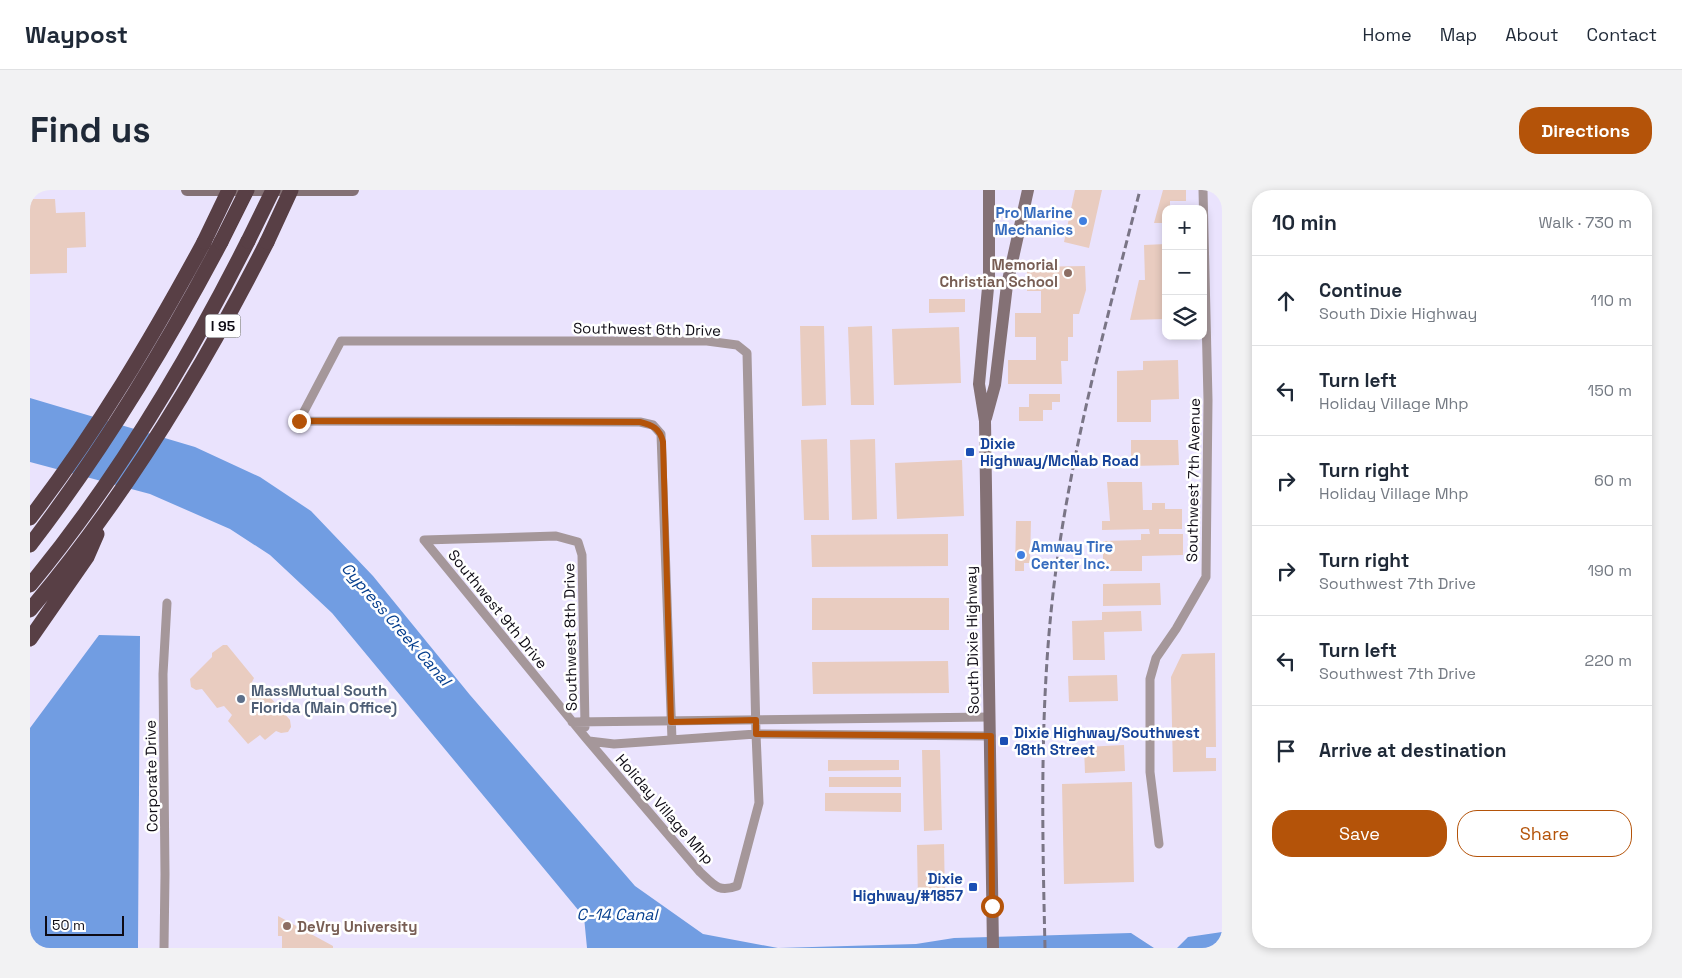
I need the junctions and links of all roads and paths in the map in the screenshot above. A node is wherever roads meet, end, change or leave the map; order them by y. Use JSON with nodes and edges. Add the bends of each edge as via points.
{"nodes":[{"id":1,"x":187,"y":190,"type":"edge"},
{"id":2,"x":229,"y":190,"type":"edge"},
{"id":3,"x":247,"y":190,"type":"edge"},
{"id":4,"x":273,"y":190,"type":"edge"},
{"id":5,"x":291,"y":190,"type":"edge"},
{"id":6,"x":353,"y":190,"type":"edge"},
{"id":7,"x":989,"y":190,"type":"edge"},
{"id":8,"x":1028,"y":190,"type":"edge"},
{"id":9,"x":1203,"y":190,"type":"edge"},
{"id":10,"x":985,"y":421,"type":"junction"},
{"id":11,"x":108,"y":510,"type":"junction"},
{"id":12,"x":30,"y":518,"type":"edge"},
{"id":13,"x":424,"y":540,"type":"joint"},
{"id":14,"x":30,"y":545,"type":"edge"},
{"id":15,"x":30,"y":584,"type":"edge"},
{"id":16,"x":167,"y":603,"type":"dead end"},
{"id":17,"x":30,"y":610,"type":"edge"},
{"id":18,"x":30,"y":638,"type":"edge"},
{"id":19,"x":990,"y":717,"type":"junction"},
{"id":20,"x":756,"y":720,"type":"junction"},
{"id":21,"x":572,"y":722,"type":"junction"},
{"id":22,"x":585,"y":722,"type":"junction"},
{"id":23,"x":671,"y":722,"type":"junction"},
{"id":24,"x":756,"y":734,"type":"junction"},
{"id":25,"x":991,"y":736,"type":"junction"},
{"id":26,"x":587,"y":739,"type":"junction"},
{"id":27,"x":672,"y":740,"type":"junction"},
{"id":28,"x":1159,"y":844,"type":"dead end"},
{"id":29,"x":164,"y":948,"type":"edge"},
{"id":30,"x":992,"y":948,"type":"edge"}],
"edges":[{"from":1,"to":6,"type":"main road"},
{"from":2,"to":12,"type":"highway","bridge":true,"via":[[204,242],[118,393]]},
{"from":3,"to":14,"type":"highway","bridge":true,"via":[[222,242],[134,396]]},
{"from":4,"to":15,"type":"highway","bridge":true,"via":[[206,323],[158,404],[90,505]]},
{"from":5,"to":11,"type":"highway","number":"I 95","bridge":true,"via":[[225,323]]},
{"from":7,"to":10,"type":"main road","name":"South Dixie Highway","via":[[989,278],[979,384]]},
{"from":8,"to":10,"type":"main road","name":"South Dixie Highway","via":[[1007,285],[995,385]]},
{"from":9,"to":28,"type":"street","name":"Southwest 7th Avenue","via":[[1208,400],[1206,577],[1156,658],[1150,678],[1150,772]]},
{"from":10,"to":19,"type":"main road","name":"South Dixie Highway"},
{"from":11,"to":17,"type":"highway","number":"I 95"},
{"from":11,"to":18,"type":"highway","via":[[87,557]]},
{"from":13,"to":21,"type":"street","name":"Southwest 9th Drive"},
{"from":13,"to":22,"type":"street","name":"Southwest 8th Drive","via":[[556,536],[578,542],[582,556]]},
{"from":16,"to":29,"type":"street","name":"Corporate Drive","via":[[163,674]]},
{"from":19,"to":20,"type":"street"},
{"from":19,"to":25,"type":"main road","name":"South Dixie Highway"},
{"from":20,"to":23,"type":"street"},
{"from":20,"to":23,"type":"street","name":"Southwest 6th Drive","via":[[747,353],[737,345],[707,341],[342,341],[299,421],[640,422],[653,425],[661,434]]},
{"from":20,"to":24,"type":"street","name":"Southwest 6th Drive"},
{"from":21,"to":22,"type":"street"},
{"from":21,"to":26,"type":"street","name":"Southwest 9th Drive"},
{"from":22,"to":23,"type":"street"},
{"from":22,"to":26,"type":"street","name":"Southwest 8th Drive"},
{"from":23,"to":27,"type":"street"},
{"from":24,"to":25,"type":"street","name":"Holiday Village Mhp"},
{"from":24,"to":26,"type":"street","name":"Holiday Village Mhp","via":[[759,803],[737,886],[726,890],[716,886],[662,828]]},
{"from":24,"to":27,"type":"street","name":"Holiday Village Mhp"},
{"from":25,"to":30,"type":"main road","name":"South Dixie Highway"},
{"from":26,"to":27,"type":"street","name":"Holiday Village Mhp","via":[[614,744]]}]}
